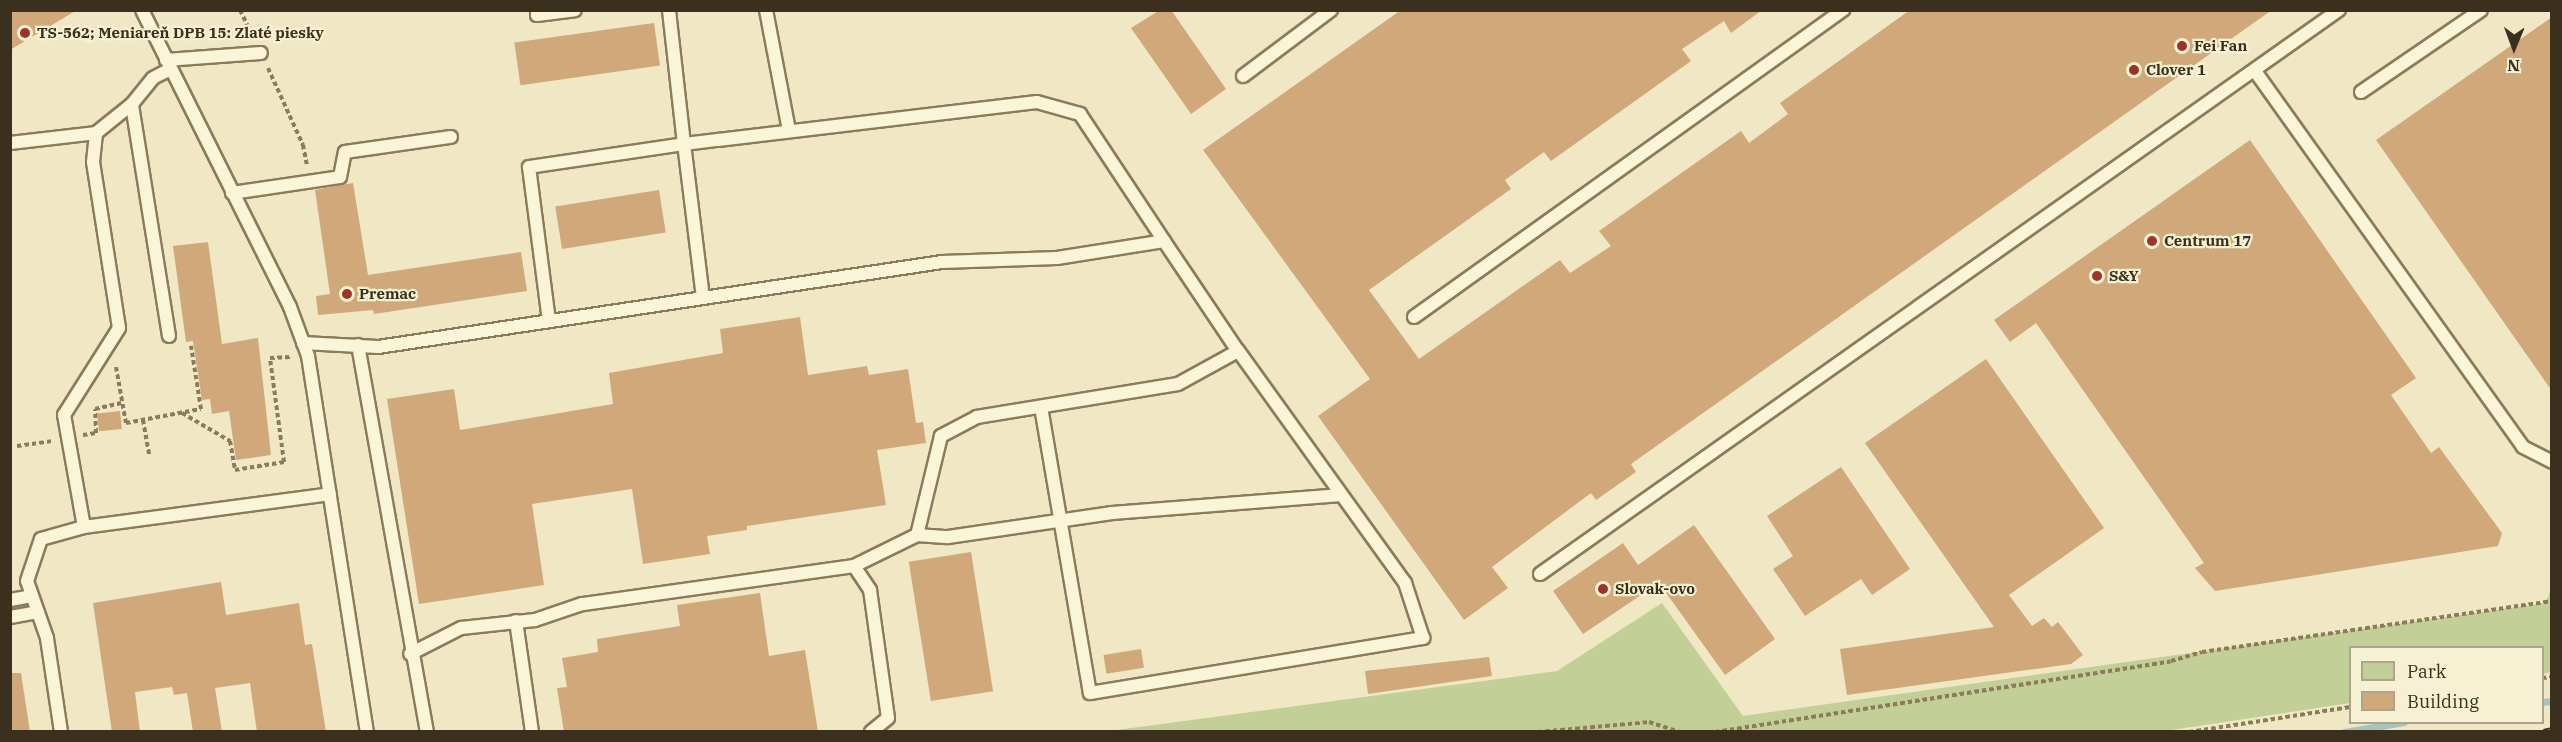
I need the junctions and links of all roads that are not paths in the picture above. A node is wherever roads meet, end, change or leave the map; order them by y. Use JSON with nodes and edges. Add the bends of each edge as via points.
{"nodes":[{"id":1,"x":142,"y":10,"type":"edge"},
{"id":2,"x":537,"y":10,"type":"edge"},
{"id":3,"x":575,"y":10,"type":"edge"},
{"id":4,"x":669,"y":10,"type":"edge"},
{"id":5,"x":766,"y":10,"type":"edge"},
{"id":6,"x":1331,"y":10,"type":"edge"},
{"id":7,"x":1843,"y":10,"type":"edge"},
{"id":8,"x":2339,"y":10,"type":"edge"},
{"id":9,"x":2481,"y":10,"type":"edge"},
{"id":10,"x":261,"y":53,"type":"road end"},
{"id":11,"x":168,"y":64,"type":"junction"},
{"id":12,"x":2255,"y":71,"type":"junction"},
{"id":13,"x":1243,"y":76,"type":"dead end"},
{"id":14,"x":2361,"y":92,"type":"dead end"},
{"id":15,"x":132,"y":104,"type":"junction"},
{"id":16,"x":789,"y":131,"type":"junction"},
{"id":17,"x":96,"y":133,"type":"junction"},
{"id":18,"x":451,"y":137,"type":"dead end"},
{"id":19,"x":10,"y":143,"type":"edge"},
{"id":20,"x":684,"y":144,"type":"junction"},
{"id":21,"x":232,"y":193,"type":"junction"},
{"id":22,"x":1164,"y":241,"type":"junction"},
{"id":23,"x":703,"y":298,"type":"junction"},
{"id":24,"x":1414,"y":317,"type":"dead end"},
{"id":25,"x":549,"y":321,"type":"junction"},
{"id":26,"x":169,"y":336,"type":"dead end"},
{"id":27,"x":303,"y":343,"type":"junction"},
{"id":28,"x":358,"y":345,"type":"junction"},
{"id":29,"x":1238,"y":351,"type":"junction"},
{"id":30,"x":1041,"y":407,"type":"junction"},
{"id":31,"x":2552,"y":462,"type":"edge"},
{"id":32,"x":330,"y":494,"type":"junction"},
{"id":33,"x":1341,"y":495,"type":"junction"},
{"id":34,"x":1061,"y":523,"type":"junction"},
{"id":35,"x":84,"y":527,"type":"junction"},
{"id":36,"x":917,"y":535,"type":"junction"},
{"id":37,"x":854,"y":566,"type":"junction"},
{"id":38,"x":1540,"y":574,"type":"dead end"},
{"id":39,"x":32,"y":596,"type":"junction"},
{"id":40,"x":10,"y":600,"type":"edge"},
{"id":41,"x":38,"y":612,"type":"junction"},
{"id":42,"x":10,"y":617,"type":"edge"},
{"id":43,"x":516,"y":621,"type":"junction"},
{"id":44,"x":410,"y":654,"type":"junction"},
{"id":45,"x":61,"y":732,"type":"edge"},
{"id":46,"x":367,"y":732,"type":"edge"},
{"id":47,"x":427,"y":732,"type":"edge"},
{"id":48,"x":532,"y":732,"type":"edge"},
{"id":49,"x":871,"y":732,"type":"edge"}],
"edges":[{"from":1,"to":11,"type":"lane"},
{"from":2,"to":3,"type":"lane","via":[[537,15]]},
{"from":4,"to":20,"type":"lane"},
{"from":5,"to":16,"type":"lane"},
{"from":6,"to":13,"type":"lane"},
{"from":7,"to":24,"type":"lane"},
{"from":8,"to":12,"type":"lane"},
{"from":9,"to":14,"type":"lane"},
{"from":10,"to":11,"type":"lane"},
{"from":11,"to":15,"type":"lane"},
{"from":11,"to":21,"type":"lane"},
{"from":12,"to":31,"type":"lane","via":[[2523,447]]},
{"from":12,"to":38,"type":"lane"},
{"from":15,"to":17,"type":"lane"},
{"from":15,"to":26,"type":"lane"},
{"from":16,"to":20,"type":"lane"},
{"from":16,"to":22,"type":"lane","via":[[1037,102],[1080,114]]},
{"from":17,"to":19,"type":"lane"},
{"from":17,"to":35,"type":"lane","via":[[93,162],[119,328],[64,415]]},
{"from":18,"to":21,"type":"lane","via":[[345,153],[340,177]]},
{"from":20,"to":23,"type":"lane"},
{"from":20,"to":25,"type":"lane","via":[[528,167]]},
{"from":21,"to":27,"type":"lane"},
{"from":22,"to":23,"type":"lane","via":[[1057,258],[942,262]]},
{"from":22,"to":29,"type":"lane"},
{"from":23,"to":25,"type":"lane"},
{"from":25,"to":28,"type":"lane","via":[[378,347]]},
{"from":27,"to":28,"type":"lane"},
{"from":27,"to":32,"type":"lane"},
{"from":28,"to":44,"type":"lane"},
{"from":29,"to":30,"type":"lane","via":[[1178,384]]},
{"from":29,"to":33,"type":"lane"},
{"from":30,"to":34,"type":"lane"},
{"from":30,"to":36,"type":"lane","via":[[977,417],[941,436]]},
{"from":32,"to":35,"type":"lane"},
{"from":32,"to":46,"type":"lane"},
{"from":33,"to":34,"type":"lane","via":[[1112,513]]},
{"from":33,"to":34,"type":"lane","via":[[1405,583],[1423,638],[1090,693]]},
{"from":34,"to":36,"type":"lane","via":[[948,537]]},
{"from":35,"to":39,"type":"lane","via":[[41,539],[27,581]]},
{"from":36,"to":37,"type":"lane"},
{"from":37,"to":43,"type":"lane","via":[[582,604],[535,620]]},
{"from":37,"to":49,"type":"lane","via":[[870,590],[888,718]]},
{"from":39,"to":40,"type":"lane"},
{"from":39,"to":41,"type":"lane"},
{"from":41,"to":42,"type":"lane"},
{"from":41,"to":45,"type":"lane","via":[[47,638]]},
{"from":43,"to":44,"type":"lane","via":[[461,628]]},
{"from":43,"to":48,"type":"lane"},
{"from":44,"to":47,"type":"lane"}]}
